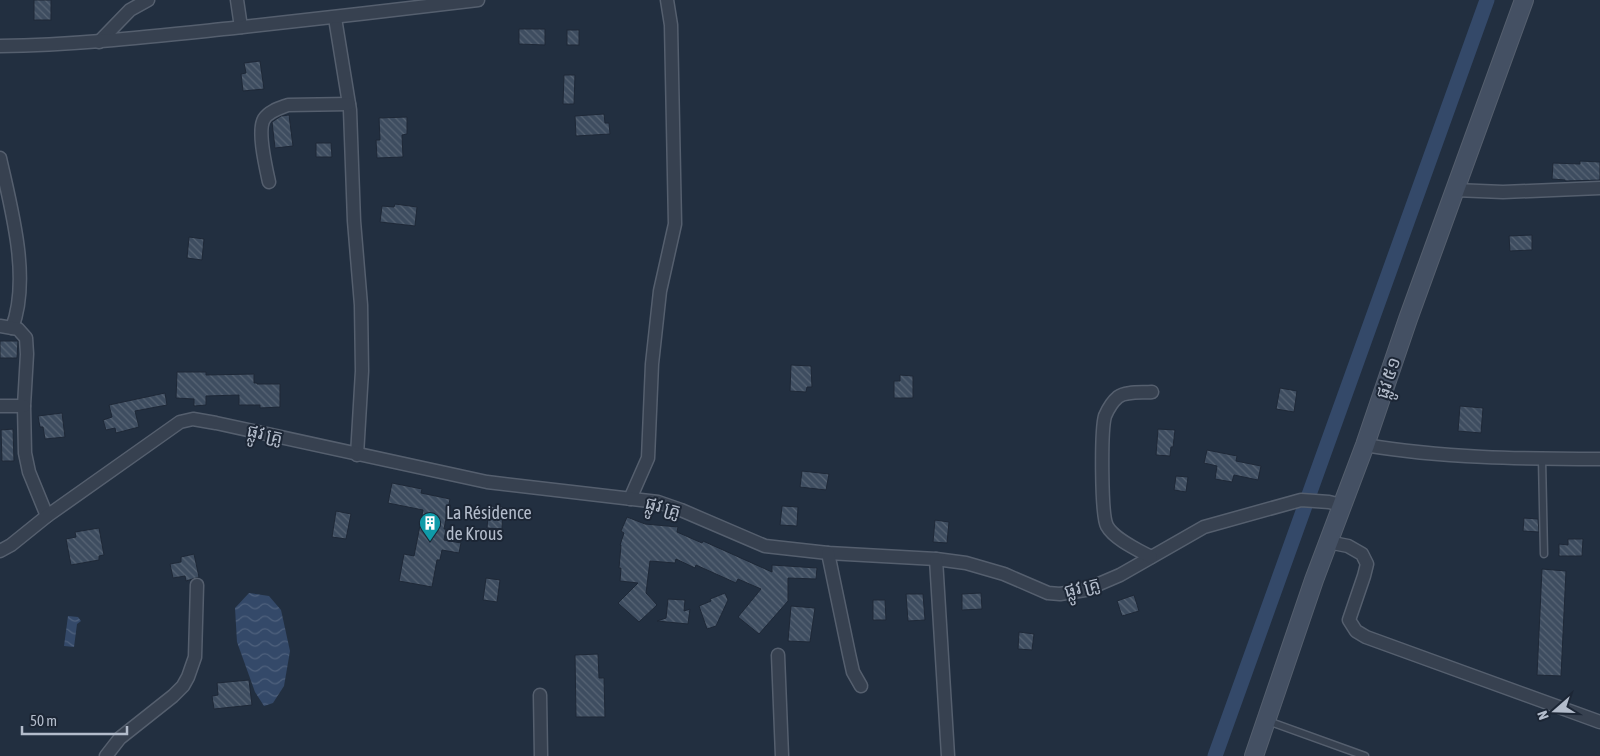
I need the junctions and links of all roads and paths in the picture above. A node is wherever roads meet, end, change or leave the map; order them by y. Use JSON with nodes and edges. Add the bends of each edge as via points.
{"nodes":[{"id":1,"x":148,"y":0,"type":"edge"},
{"id":2,"x":237,"y":0,"type":"edge"},
{"id":3,"x":478,"y":0,"type":"edge"},
{"id":4,"x":667,"y":0,"type":"edge"},
{"id":5,"x":1524,"y":0,"type":"edge"},
{"id":6,"x":335,"y":18,"type":"junction"},
{"id":7,"x":241,"y":27,"type":"junction"},
{"id":8,"x":99,"y":42,"type":"junction"},
{"id":9,"x":0,"y":46,"type":"edge"},
{"id":10,"x":349,"y":104,"type":"junction"},
{"id":11,"x":0,"y":158,"type":"edge"},
{"id":12,"x":269,"y":182,"type":"dead end"},
{"id":13,"x":1600,"y":188,"type":"edge"},
{"id":14,"x":1455,"y":190,"type":"junction"},
{"id":15,"x":6,"y":327,"type":"edge"},
{"id":16,"x":1152,"y":392,"type":"dead end"},
{"id":17,"x":0,"y":406,"type":"edge"},
{"id":18,"x":24,"y":406,"type":"junction"},
{"id":19,"x":1365,"y":445,"type":"junction"},
{"id":20,"x":358,"y":455,"type":"junction"},
{"id":21,"x":1542,"y":459,"type":"junction"},
{"id":22,"x":1600,"y":460,"type":"edge"},
{"id":23,"x":630,"y":499,"type":"junction"},
{"id":24,"x":1335,"y":503,"type":"junction"},
{"id":25,"x":47,"y":516,"type":"junction"},
{"id":26,"x":1328,"y":542,"type":"junction"},
{"id":27,"x":0,"y":551,"type":"edge"},
{"id":28,"x":828,"y":553,"type":"junction"},
{"id":29,"x":1544,"y":554,"type":"dead end"},
{"id":30,"x":1151,"y":557,"type":"junction"},
{"id":31,"x":936,"y":559,"type":"junction"},
{"id":32,"x":197,"y":586,"type":"dead end"},
{"id":33,"x":778,"y":655,"type":"dead end"},
{"id":34,"x":861,"y":686,"type":"dead end"},
{"id":35,"x":540,"y":695,"type":"dead end"},
{"id":36,"x":1267,"y":720,"type":"junction"},
{"id":37,"x":1600,"y":722,"type":"edge"},
{"id":38,"x":106,"y":756,"type":"edge"},
{"id":39,"x":541,"y":756,"type":"edge"},
{"id":40,"x":782,"y":756,"type":"edge"},
{"id":41,"x":948,"y":756,"type":"edge"},
{"id":42,"x":1254,"y":756,"type":"edge"},
{"id":43,"x":1365,"y":756,"type":"edge"}],
"edges":[{"from":1,"to":8,"type":"street","via":[[130,10]]},
{"from":2,"to":7,"type":"street"},
{"from":3,"to":6,"type":"street"},
{"from":4,"to":23,"type":"street","via":[[671,25],[674,224],[660,291],[652,364],[648,458]]},
{"from":5,"to":14,"type":"main road","name":"ផ្លូវ ៥១"},
{"from":6,"to":7,"type":"street"},
{"from":6,"to":10,"type":"street"},
{"from":7,"to":8,"type":"street"},
{"from":8,"to":9,"type":"street"},
{"from":10,"to":12,"type":"street","via":[[288,105],[268,115],[261,133]]},
{"from":10,"to":20,"type":"street","via":[[361,305]]},
{"from":11,"to":15,"type":"street","via":[[18,248],[19,305]]},
{"from":13,"to":14,"type":"street","via":[[1502,192]]},
{"from":14,"to":19,"type":"main road","name":"ផ្លូវ ៥១"},
{"from":15,"to":18,"type":"street","via":[[18,329],[26,338]]},
{"from":16,"to":30,"type":"street","via":[[1120,396],[1110,405],[1105,417],[1103,450],[1106,525],[1111,532]]},
{"from":17,"to":18,"type":"street"},
{"from":18,"to":25,"type":"street","via":[[25,453]]},
{"from":19,"to":21,"type":"street","via":[[1406,452]]},
{"from":19,"to":24,"type":"main road","name":"ផ្លូវ ៥១"},
{"from":20,"to":23,"type":"street","name":"ផ្លូវ គ្រូ","via":[[487,482]]},
{"from":20,"to":25,"type":"street","name":"ផ្លូវ គ្រូ","via":[[216,423],[187,420]]},
{"from":21,"to":22,"type":"street"},
{"from":21,"to":29,"type":"lane"},
{"from":23,"to":28,"type":"street","name":"ផ្លូវ គ្រូ","via":[[670,505],[765,546]]},
{"from":24,"to":26,"type":"main road","name":"ផ្លូវ ៥១"},
{"from":24,"to":30,"type":"street","name":"ផ្លូវ គ្រូ","via":[[1301,500],[1204,527]]},
{"from":25,"to":27,"type":"street","name":"ផ្លូវ គ្រូ"},
{"from":26,"to":36,"type":"main road","name":"ផ្លូវ ៥១"},
{"from":26,"to":37,"type":"street","via":[[1348,546],[1362,554],[1367,564],[1349,620],[1356,631]]},
{"from":28,"to":31,"type":"street","name":"ផ្លូវ គ្រូ"},
{"from":28,"to":34,"type":"street","via":[[853,672]]},
{"from":30,"to":31,"type":"street","name":"ផ្លូវ គ្រូ","via":[[1101,584],[1060,594],[1036,589],[986,568]]},
{"from":31,"to":41,"type":"street"},
{"from":32,"to":38,"type":"street","via":[[195,657],[188,677],[173,696],[120,738]]},
{"from":33,"to":40,"type":"street"},
{"from":35,"to":39,"type":"street"},
{"from":36,"to":42,"type":"main road","name":"ផ្លូវ ៥១"},
{"from":36,"to":43,"type":"lane"}]}
